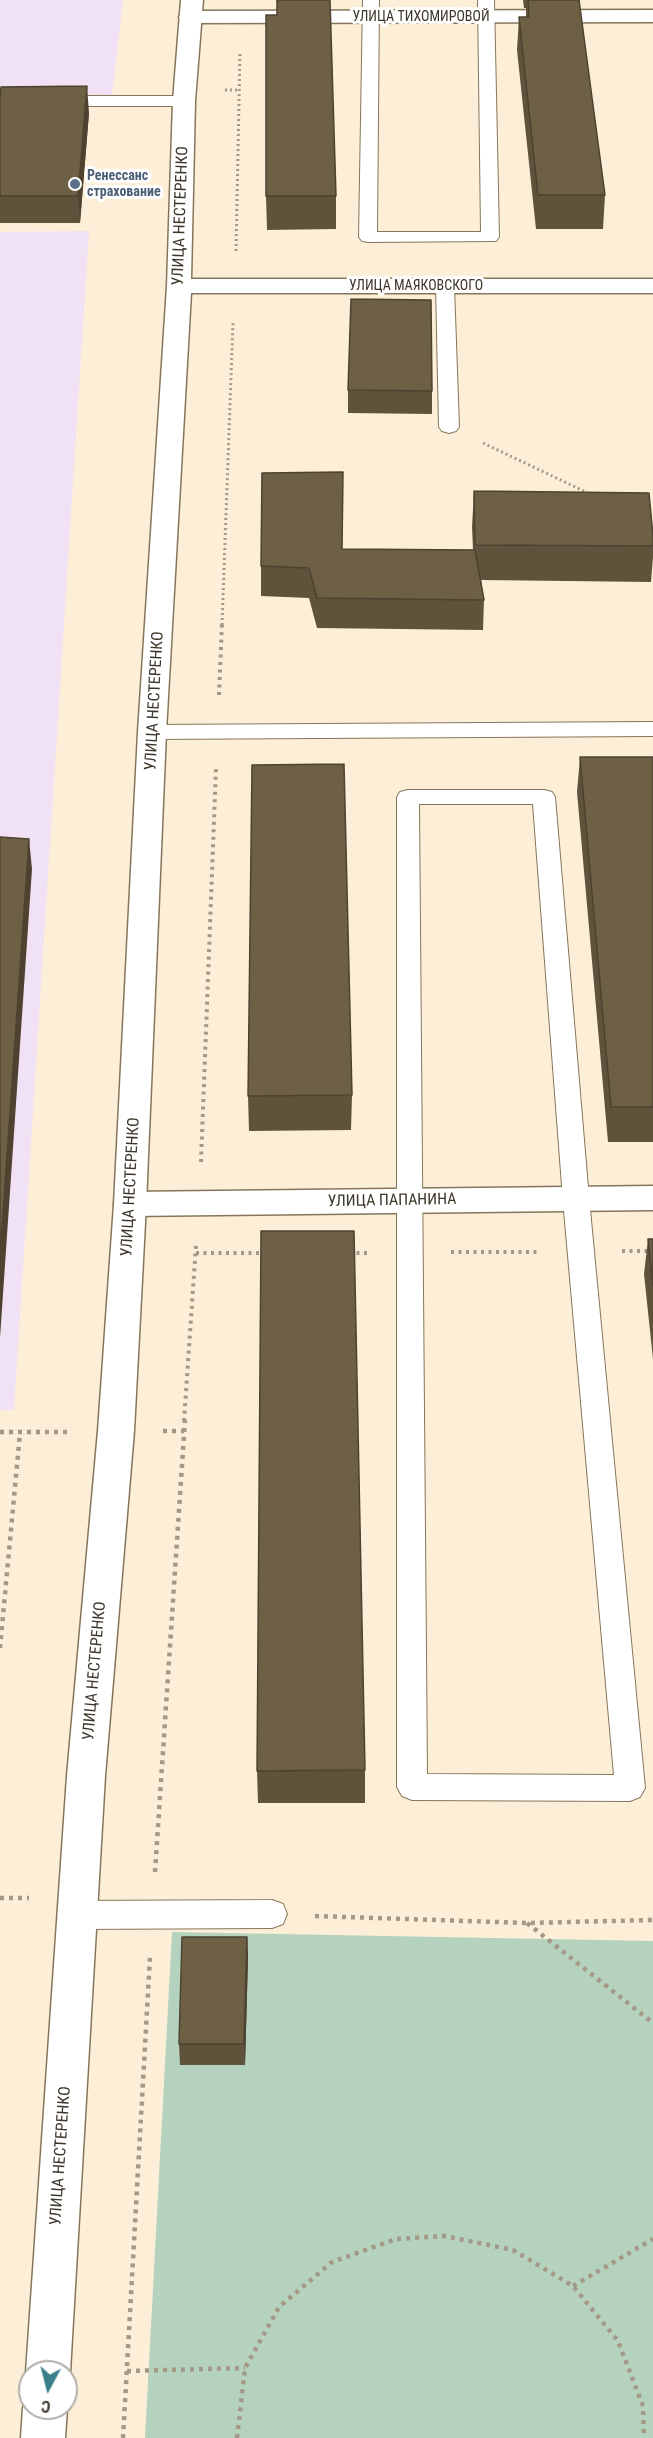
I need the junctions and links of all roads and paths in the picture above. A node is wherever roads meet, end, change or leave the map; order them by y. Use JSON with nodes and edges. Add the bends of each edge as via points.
{"nodes":[{"id":1,"x":486,"y":8,"type":"edge"},
{"id":2,"x":191,"y":9,"type":"edge"},
{"id":3,"x":371,"y":9,"type":"edge"},
{"id":4,"x":653,"y":16,"type":"edge"},
{"id":5,"x":0,"y":101,"type":"edge"},
{"id":6,"x":184,"y":101,"type":"junction"},
{"id":7,"x":179,"y":286,"type":"junction"},
{"id":8,"x":445,"y":286,"type":"junction"},
{"id":9,"x":653,"y":286,"type":"edge"},
{"id":10,"x":449,"y":427,"type":"joint"},
{"id":11,"x":599,"y":498,"type":"edge"},
{"id":12,"x":653,"y":729,"type":"edge"},
{"id":13,"x":152,"y":732,"type":"junction"},
{"id":14,"x":653,"y":1198,"type":"edge"},
{"id":15,"x":576,"y":1199,"type":"junction"},
{"id":16,"x":408,"y":1201,"type":"junction"},
{"id":17,"x":130,"y":1204,"type":"junction"},
{"id":18,"x":20,"y":1433,"type":"dead end"},
{"id":19,"x":1,"y":1634,"type":"edge"},
{"id":20,"x":0,"y":1648,"type":"edge"},
{"id":21,"x":0,"y":1898,"type":"edge"},
{"id":22,"x":30,"y":1898,"type":"dead end"},
{"id":23,"x":272,"y":1914,"type":"joint"},
{"id":24,"x":76,"y":1915,"type":"junction"},
{"id":25,"x":653,"y":1920,"type":"edge"},
{"id":26,"x":527,"y":1923,"type":"junction"},
{"id":27,"x":653,"y":2024,"type":"edge"},
{"id":28,"x":653,"y":2239,"type":"edge"},
{"id":29,"x":573,"y":2286,"type":"junction"},
{"id":30,"x":49,"y":2360,"type":"edge"},
{"id":31,"x":245,"y":2368,"type":"junction"},
{"id":32,"x":127,"y":2371,"type":"dead end"},
{"id":33,"x":44,"y":2420,"type":"edge"},
{"id":34,"x":43,"y":2438,"type":"edge"},
{"id":35,"x":237,"y":2438,"type":"edge"},
{"id":36,"x":644,"y":2438,"type":"edge"}],
"edges":[{"from":1,"to":3,"type":"street","name":"УЛИЦА ТИХОМИРОВОЙ"},
{"from":1,"to":3,"type":"lane","via":[[490,237],[368,237]]},
{"from":1,"to":4,"type":"street","name":"УЛИЦА ТИХОМИРОВОЙ"},
{"from":2,"to":3,"type":"street","name":"УЛИЦА ТИХОМИРОВОЙ"},
{"from":2,"to":6,"type":"street","name":"УЛИЦА НЕСТЕРЕНКО"},
{"from":5,"to":6,"type":"lane"},
{"from":6,"to":7,"type":"street","name":"УЛИЦА НЕСТЕРЕНКО"},
{"from":7,"to":8,"type":"street","name":"УЛИЦА МАЯКОВСКОГО"},
{"from":7,"to":13,"type":"street","name":"УЛИЦА НЕСТЕРЕНКО"},
{"from":8,"to":9,"type":"street","name":"УЛИЦА МАЯКОВСКОГО"},
{"from":8,"to":10,"type":"lane"},
{"from":10,"to":11,"type":"path"},
{"from":12,"to":13,"type":"lane"},
{"from":13,"to":17,"type":"street","name":"УЛИЦА НЕСТЕРЕНКО"},
{"from":14,"to":15,"type":"street","name":"УЛИЦА ПАПАНИНА"},
{"from":15,"to":16,"type":"street","name":"УЛИЦА ПАПАНИНА"},
{"from":15,"to":16,"type":"lane","via":[[544,797],[408,797]]},
{"from":15,"to":16,"type":"lane","via":[[630,1788],[412,1787]]},
{"from":16,"to":17,"type":"street","name":"УЛИЦА ПАПАНИНА"},
{"from":17,"to":24,"type":"street","name":"УЛИЦА НЕСТЕРЕНКО","via":[[115,1443]]},
{"from":18,"to":19,"type":"path"},
{"from":19,"to":20,"type":"path"},
{"from":21,"to":22,"type":"path"},
{"from":23,"to":24,"type":"lane"},
{"from":23,"to":26,"type":"path"},
{"from":24,"to":30,"type":"street","name":"УЛИЦА НЕСТЕРЕНКО"},
{"from":25,"to":26,"type":"path"},
{"from":26,"to":27,"type":"path"},
{"from":28,"to":29,"type":"path"},
{"from":29,"to":31,"type":"path","via":[[513,2250],[445,2236],[396,2239],[332,2262],[279,2307]]},
{"from":29,"to":36,"type":"path","via":[[618,2341],[644,2406]]},
{"from":31,"to":32,"type":"path"},
{"from":31,"to":35,"type":"path"},
{"from":33,"to":34,"type":"street"}]}
